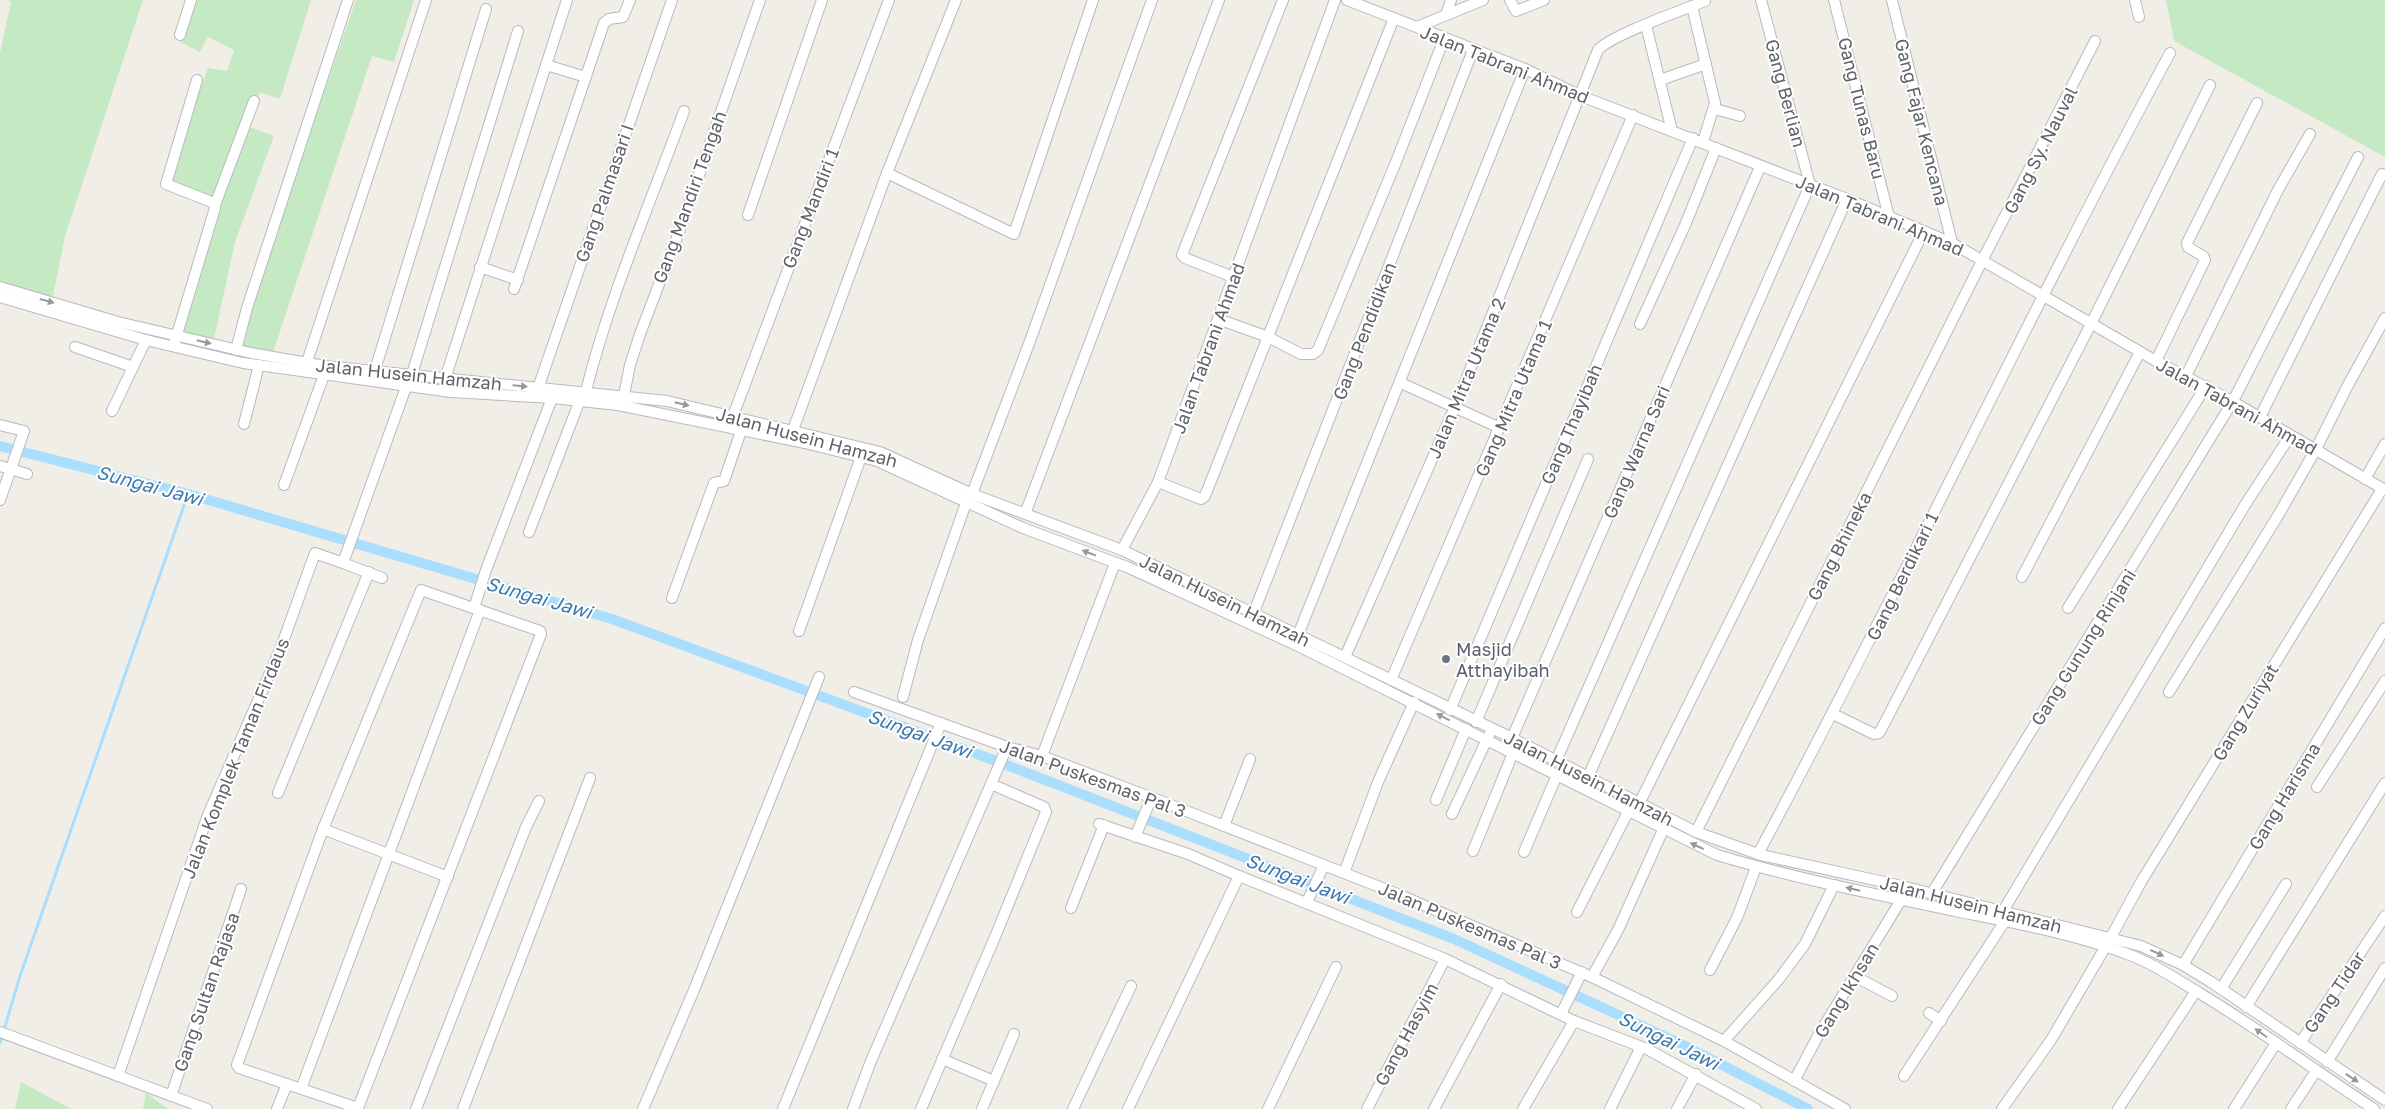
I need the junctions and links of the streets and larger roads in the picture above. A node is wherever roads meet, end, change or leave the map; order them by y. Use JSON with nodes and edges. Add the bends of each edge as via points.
{"nodes":[{"id":1,"x":191,"y":0,"type":"edge"},
{"id":2,"x":348,"y":0,"type":"edge"},
{"id":3,"x":426,"y":0,"type":"edge"},
{"id":4,"x":567,"y":0,"type":"edge"},
{"id":5,"x":630,"y":0,"type":"edge"},
{"id":6,"x":672,"y":0,"type":"edge"},
{"id":7,"x":760,"y":0,"type":"edge"},
{"id":8,"x":822,"y":0,"type":"edge"},
{"id":9,"x":889,"y":0,"type":"edge"},
{"id":10,"x":956,"y":0,"type":"edge"},
{"id":11,"x":1093,"y":0,"type":"edge"},
{"id":12,"x":1152,"y":0,"type":"edge"},
{"id":13,"x":1219,"y":0,"type":"edge"},
{"id":14,"x":1283,"y":0,"type":"edge"},
{"id":15,"x":1335,"y":0,"type":"edge"},
{"id":16,"x":1347,"y":0,"type":"edge"},
{"id":17,"x":1451,"y":0,"type":"edge"},
{"id":18,"x":1483,"y":0,"type":"edge"},
{"id":19,"x":1510,"y":0,"type":"edge"},
{"id":20,"x":1544,"y":0,"type":"edge"},
{"id":21,"x":1761,"y":0,"type":"edge"},
{"id":22,"x":1834,"y":0,"type":"edge"},
{"id":23,"x":1892,"y":0,"type":"edge"},
{"id":24,"x":2135,"y":0,"type":"edge"},
{"id":25,"x":1705,"y":1,"type":"edge"},
{"id":26,"x":1370,"y":4,"type":"edge"},
{"id":27,"x":1692,"y":6,"type":"junction"},
{"id":28,"x":486,"y":9,"type":"dead end"},
{"id":29,"x":1446,"y":15,"type":"junction"},
{"id":30,"x":2140,"y":17,"type":"dead end"},
{"id":31,"x":1394,"y":18,"type":"junction"},
{"id":32,"x":1646,"y":25,"type":"junction"},
{"id":33,"x":1417,"y":27,"type":"junction"},
{"id":34,"x":518,"y":31,"type":"dead end"},
{"id":35,"x":180,"y":35,"type":"dead end"},
{"id":36,"x":1444,"y":39,"type":"junction"},
{"id":37,"x":2095,"y":41,"type":"dead end"},
{"id":38,"x":1473,"y":50,"type":"junction"},
{"id":39,"x":2170,"y":53,"type":"dead end"},
{"id":40,"x":1706,"y":64,"type":"junction"},
{"id":41,"x":546,"y":65,"type":"junction"},
{"id":42,"x":1525,"y":69,"type":"junction"},
{"id":43,"x":586,"y":77,"type":"junction"},
{"id":44,"x":197,"y":80,"type":"dead end"},
{"id":45,"x":1660,"y":80,"type":"junction"},
{"id":46,"x":2210,"y":85,"type":"dead end"},
{"id":47,"x":1581,"y":96,"type":"junction"},
{"id":48,"x":254,"y":100,"type":"dead end"},
{"id":49,"x":2257,"y":103,"type":"dead end"},
{"id":50,"x":1715,"y":109,"type":"junction"},
{"id":51,"x":684,"y":111,"type":"dead end"},
{"id":52,"x":1633,"y":115,"type":"junction"},
{"id":53,"x":1740,"y":116,"type":"dead end"},
{"id":54,"x":1672,"y":130,"type":"junction"},
{"id":55,"x":2310,"y":134,"type":"dead end"},
{"id":56,"x":1693,"y":138,"type":"junction"},
{"id":57,"x":1703,"y":142,"type":"junction"},
{"id":58,"x":1716,"y":148,"type":"junction"},
{"id":59,"x":2358,"y":157,"type":"dead end"},
{"id":60,"x":1760,"y":167,"type":"junction"},
{"id":61,"x":888,"y":173,"type":"junction"},
{"id":62,"x":2382,"y":174,"type":"dead end"},
{"id":63,"x":1810,"y":185,"type":"junction"},
{"id":64,"x":1847,"y":199,"type":"junction"},
{"id":65,"x":215,"y":206,"type":"junction"},
{"id":66,"x":748,"y":215,"type":"dead end"},
{"id":67,"x":1889,"y":217,"type":"junction"},
{"id":68,"x":1924,"y":231,"type":"junction"},
{"id":69,"x":1952,"y":243,"type":"junction"},
{"id":70,"x":1982,"y":259,"type":"junction"},
{"id":71,"x":480,"y":267,"type":"junction"},
{"id":72,"x":1233,"y":277,"type":"junction"},
{"id":73,"x":0,"y":287,"type":"edge"},
{"id":74,"x":2044,"y":296,"type":"junction"},
{"id":75,"x":0,"y":297,"type":"edge"},
{"id":76,"x":2385,"y":318,"type":"edge"},
{"id":77,"x":1218,"y":319,"type":"junction"},
{"id":78,"x":1640,"y":324,"type":"dead end"},
{"id":79,"x":2091,"y":324,"type":"junction"},
{"id":80,"x":177,"y":336,"type":"junction"},
{"id":81,"x":1268,"y":337,"type":"junction"},
{"id":82,"x":146,"y":340,"type":"junction"},
{"id":83,"x":174,"y":347,"type":"junction"},
{"id":84,"x":75,"y":348,"type":"dead end"},
{"id":85,"x":236,"y":350,"type":"junction"},
{"id":86,"x":2140,"y":352,"type":"junction"},
{"id":87,"x":2156,"y":361,"type":"junction"},
{"id":88,"x":307,"y":362,"type":"junction"},
{"id":89,"x":259,"y":365,"type":"junction"},
{"id":90,"x":133,"y":367,"type":"junction"},
{"id":91,"x":375,"y":370,"type":"junction"},
{"id":92,"x":412,"y":374,"type":"junction"},
{"id":93,"x":324,"y":375,"type":"junction"},
{"id":94,"x":2186,"y":376,"type":"junction"},
{"id":95,"x":445,"y":379,"type":"junction"},
{"id":96,"x":458,"y":381,"type":"junction"},
{"id":97,"x":1401,"y":383,"type":"junction"},
{"id":98,"x":2206,"y":386,"type":"junction"},
{"id":99,"x":406,"y":387,"type":"junction"},
{"id":100,"x":538,"y":388,"type":"junction"},
{"id":101,"x":586,"y":391,"type":"junction"},
{"id":102,"x":456,"y":392,"type":"junction"},
{"id":103,"x":624,"y":395,"type":"junction"},
{"id":104,"x":552,"y":398,"type":"junction"},
{"id":105,"x":580,"y":400,"type":"junction"},
{"id":106,"x":2233,"y":401,"type":"junction"},
{"id":107,"x":1455,"y":407,"type":"junction"},
{"id":108,"x":112,"y":410,"type":"dead end"},
{"id":109,"x":733,"y":416,"type":"junction"},
{"id":110,"x":2260,"y":417,"type":"junction"},
{"id":111,"x":244,"y":424,"type":"dead end"},
{"id":112,"x":0,"y":425,"type":"edge"},
{"id":113,"x":775,"y":426,"type":"junction"},
{"id":114,"x":1500,"y":428,"type":"junction"},
{"id":115,"x":793,"y":430,"type":"junction"},
{"id":116,"x":741,"y":431,"type":"junction"},
{"id":117,"x":2290,"y":436,"type":"junction"},
{"id":118,"x":773,"y":437,"type":"junction"},
{"id":119,"x":2385,"y":444,"type":"edge"},
{"id":120,"x":2316,"y":449,"type":"junction"},
{"id":121,"x":861,"y":457,"type":"junction"},
{"id":122,"x":1588,"y":459,"type":"dead end"},
{"id":123,"x":0,"y":466,"type":"edge"},
{"id":124,"x":11,"y":470,"type":"junction"},
{"id":125,"x":27,"y":474,"type":"dead end"},
{"id":126,"x":2365,"y":479,"type":"junction"},
{"id":127,"x":1158,"y":482,"type":"junction"},
{"id":128,"x":284,"y":485,"type":"dead end"},
{"id":129,"x":2384,"y":490,"type":"edge"},
{"id":130,"x":969,"y":498,"type":"junction"},
{"id":131,"x":0,"y":500,"type":"edge"},
{"id":132,"x":1025,"y":514,"type":"junction"},
{"id":133,"x":529,"y":532,"type":"dead end"},
{"id":134,"x":1122,"y":550,"type":"junction"},
{"id":135,"x":343,"y":563,"type":"junction"},
{"id":136,"x":1115,"y":563,"type":"junction"},
{"id":137,"x":369,"y":572,"type":"junction"},
{"id":138,"x":2022,"y":577,"type":"dead end"},
{"id":139,"x":382,"y":578,"type":"dead end"},
{"id":140,"x":672,"y":598,"type":"dead end"},
{"id":141,"x":2068,"y":608,"type":"dead end"},
{"id":142,"x":477,"y":609,"type":"junction"},
{"id":143,"x":1254,"y":612,"type":"junction"},
{"id":144,"x":2385,"y":628,"type":"edge"},
{"id":145,"x":799,"y":631,"type":"dead end"},
{"id":146,"x":1277,"y":631,"type":"junction"},
{"id":147,"x":1298,"y":635,"type":"junction"},
{"id":148,"x":1345,"y":658,"type":"junction"},
{"id":149,"x":1391,"y":680,"type":"junction"},
{"id":150,"x":2385,"y":681,"type":"edge"},
{"id":151,"x":817,"y":682,"type":"dead end"},
{"id":152,"x":854,"y":692,"type":"dead end"},
{"id":153,"x":2170,"y":692,"type":"dead end"},
{"id":154,"x":903,"y":697,"type":"dead end"},
{"id":155,"x":1414,"y":702,"type":"junction"},
{"id":156,"x":1450,"y":710,"type":"junction"},
{"id":157,"x":1833,"y":714,"type":"junction"},
{"id":158,"x":1476,"y":722,"type":"junction"},
{"id":159,"x":939,"y":727,"type":"junction"},
{"id":160,"x":1466,"y":730,"type":"junction"},
{"id":161,"x":1492,"y":730,"type":"junction"},
{"id":162,"x":1512,"y":738,"type":"junction"},
{"id":163,"x":1486,"y":740,"type":"junction"},
{"id":164,"x":1006,"y":750,"type":"junction"},
{"id":165,"x":1513,"y":753,"type":"junction"},
{"id":166,"x":1042,"y":756,"type":"junction"},
{"id":167,"x":1250,"y":759,"type":"dead end"},
{"id":168,"x":1556,"y":762,"type":"junction"},
{"id":169,"x":1557,"y":775,"type":"junction"},
{"id":170,"x":1588,"y":777,"type":"junction"},
{"id":171,"x":590,"y":778,"type":"dead end"},
{"id":172,"x":993,"y":781,"type":"junction"},
{"id":173,"x":2385,"y":783,"type":"edge"},
{"id":174,"x":2317,"y":787,"type":"dead end"},
{"id":175,"x":278,"y":793,"type":"dead end"},
{"id":176,"x":1151,"y":799,"type":"junction"},
{"id":177,"x":1436,"y":800,"type":"dead end"},
{"id":178,"x":539,"y":802,"type":"dead end"},
{"id":179,"x":1639,"y":804,"type":"junction"},
{"id":180,"x":1628,"y":812,"type":"junction"},
{"id":181,"x":1452,"y":814,"type":"dead end"},
{"id":182,"x":1224,"y":826,"type":"junction"},
{"id":183,"x":323,"y":829,"type":"junction"},
{"id":184,"x":1663,"y":830,"type":"junction"},
{"id":185,"x":1696,"y":832,"type":"junction"},
{"id":186,"x":1137,"y":833,"type":"junction"},
{"id":187,"x":1473,"y":851,"type":"dead end"},
{"id":188,"x":1524,"y":852,"type":"dead end"},
{"id":189,"x":1758,"y":854,"type":"junction"},
{"id":190,"x":390,"y":856,"type":"junction"},
{"id":191,"x":1756,"y":867,"type":"junction"},
{"id":192,"x":1322,"y":869,"type":"junction"},
{"id":193,"x":1344,"y":873,"type":"junction"},
{"id":194,"x":1239,"y":876,"type":"junction"},
{"id":195,"x":448,"y":877,"type":"junction"},
{"id":196,"x":2286,"y":884,"type":"dead end"},
{"id":197,"x":1834,"y":885,"type":"junction"},
{"id":198,"x":241,"y":889,"type":"dead end"},
{"id":199,"x":1932,"y":893,"type":"junction"},
{"id":200,"x":1309,"y":899,"type":"junction"},
{"id":201,"x":1901,"y":900,"type":"junction"},
{"id":202,"x":1071,"y":908,"type":"dead end"},
{"id":203,"x":1577,"y":912,"type":"dead end"},
{"id":204,"x":2004,"y":916,"type":"junction"},
{"id":205,"x":2385,"y":916,"type":"edge"},
{"id":206,"x":2108,"y":942,"type":"junction"},
{"id":207,"x":1445,"y":959,"type":"junction"},
{"id":208,"x":2182,"y":965,"type":"junction"},
{"id":209,"x":1336,"y":967,"type":"dead end"},
{"id":210,"x":2385,"y":968,"type":"edge"},
{"id":211,"x":1710,"y":970,"type":"dead end"},
{"id":212,"x":1585,"y":976,"type":"junction"},
{"id":213,"x":1854,"y":976,"type":"junction"},
{"id":214,"x":1501,"y":984,"type":"junction"},
{"id":215,"x":1131,"y":986,"type":"dead end"},
{"id":216,"x":2221,"y":989,"type":"junction"},
{"id":217,"x":2196,"y":991,"type":"junction"},
{"id":218,"x":1892,"y":996,"type":"dead end"},
{"id":219,"x":2246,"y":1007,"type":"junction"},
{"id":220,"x":1563,"y":1012,"type":"junction"},
{"id":221,"x":1929,"y":1013,"type":"dead end"},
{"id":222,"x":1574,"y":1021,"type":"junction"},
{"id":223,"x":1941,"y":1021,"type":"junction"},
{"id":224,"x":4,"y":1033,"type":"edge"},
{"id":225,"x":1014,"y":1034,"type":"dead end"},
{"id":226,"x":1724,"y":1041,"type":"junction"},
{"id":227,"x":2276,"y":1043,"type":"junction"},
{"id":228,"x":2300,"y":1043,"type":"junction"},
{"id":229,"x":1641,"y":1047,"type":"junction"},
{"id":230,"x":942,"y":1059,"type":"junction"},
{"id":231,"x":2326,"y":1062,"type":"junction"},
{"id":232,"x":2316,"y":1071,"type":"junction"},
{"id":233,"x":1696,"y":1074,"type":"junction"},
{"id":234,"x":118,"y":1076,"type":"junction"},
{"id":235,"x":1904,"y":1076,"type":"dead end"},
{"id":236,"x":994,"y":1081,"type":"junction"},
{"id":237,"x":1794,"y":1081,"type":"junction"},
{"id":238,"x":287,"y":1084,"type":"junction"},
{"id":239,"x":301,"y":1089,"type":"junction"},
{"id":240,"x":171,"y":1096,"type":"junction"},
{"id":241,"x":2385,"y":1100,"type":"edge"},
{"id":242,"x":1751,"y":1108,"type":"edge"},
{"id":243,"x":207,"y":1109,"type":"edge"},
{"id":244,"x":277,"y":1109,"type":"edge"},
{"id":245,"x":416,"y":1109,"type":"edge"},
{"id":246,"x":463,"y":1109,"type":"edge"},
{"id":247,"x":643,"y":1109,"type":"edge"},
{"id":248,"x":783,"y":1109,"type":"edge"},
{"id":249,"x":853,"y":1109,"type":"edge"},
{"id":250,"x":920,"y":1109,"type":"edge"},
{"id":251,"x":982,"y":1109,"type":"edge"},
{"id":252,"x":1072,"y":1109,"type":"edge"},
{"id":253,"x":1128,"y":1109,"type":"edge"},
{"id":254,"x":1268,"y":1109,"type":"edge"},
{"id":255,"x":1367,"y":1109,"type":"edge"},
{"id":256,"x":1434,"y":1109,"type":"edge"},
{"id":257,"x":1523,"y":1109,"type":"edge"},
{"id":258,"x":1610,"y":1109,"type":"edge"},
{"id":259,"x":1677,"y":1109,"type":"edge"},
{"id":260,"x":1845,"y":1109,"type":"edge"},
{"id":261,"x":2002,"y":1109,"type":"edge"},
{"id":262,"x":2118,"y":1109,"type":"edge"},
{"id":263,"x":2234,"y":1109,"type":"edge"},
{"id":264,"x":2291,"y":1109,"type":"edge"},
{"id":265,"x":2374,"y":1109,"type":"edge"}],
"edges":[{"from":1,"to":35,"type":"street"},
{"from":2,"to":85,"type":"street"},
{"from":3,"to":88,"type":"street"},
{"from":4,"to":41,"type":"street"},
{"from":5,"to":43,"type":"street","via":[[623,17],[604,23]]},
{"from":6,"to":100,"type":"street","name":"Gang Palmasari I"},
{"from":7,"to":103,"type":"street","name":"Gang Mandiri Tengah","via":[[640,334]]},
{"from":8,"to":66,"type":"street"},
{"from":9,"to":109,"type":"street","name":"Gang Mandiri 1"},
{"from":10,"to":61,"type":"street"},
{"from":11,"to":61,"type":"street","via":[[1014,234]]},
{"from":12,"to":130,"type":"street","via":[[1030,341]]},
{"from":13,"to":132,"type":"street"},
{"from":14,"to":72,"type":"street","via":[[1182,255]]},
{"from":15,"to":72,"type":"street","name":"Jalan Tabrani Ahmad"},
{"from":16,"to":26,"type":"street","name":"Jalan Tabrani Ahmad"},
{"from":17,"to":29,"type":"street"},
{"from":18,"to":29,"type":"street"},
{"from":19,"to":20,"type":"street","via":[[1516,11]]},
{"from":21,"to":63,"type":"street","name":"Gang Berlian"},
{"from":22,"to":67,"type":"street","name":"Gang Tunas Baru"},
{"from":23,"to":69,"type":"street","name":"Gang Fajar Kencana"},
{"from":24,"to":30,"type":"street"},
{"from":25,"to":27,"type":"street","name":"Jalan Mitra Utama 2"},
{"from":26,"to":31,"type":"street","name":"Jalan Tabrani Ahmad"},
{"from":27,"to":32,"type":"street","name":"Jalan Mitra Utama 2"},
{"from":27,"to":40,"type":"street"},
{"from":28,"to":91,"type":"street"},
{"from":29,"to":33,"type":"street"},
{"from":31,"to":33,"type":"street","name":"Jalan Tabrani Ahmad"},
{"from":31,"to":81,"type":"street"},
{"from":32,"to":45,"type":"street"},
{"from":32,"to":47,"type":"street","name":"Jalan Mitra Utama 2","via":[[1599,49]]},
{"from":33,"to":36,"type":"street","name":"Jalan Tabrani Ahmad"},
{"from":34,"to":92,"type":"street"},
{"from":36,"to":38,"type":"street","name":"Jalan Tabrani Ahmad"},
{"from":36,"to":81,"type":"street","via":[[1322,344],[1312,354],[1305,355]]},
{"from":37,"to":70,"type":"street","name":"Gang Sy. Nauval"},
{"from":38,"to":42,"type":"street","name":"Jalan Tabrani Ahmad"},
{"from":38,"to":143,"type":"street","name":"Gang Pendidikan"},
{"from":39,"to":74,"type":"street","name":"Gang Berdikari 1"},
{"from":40,"to":45,"type":"street"},
{"from":40,"to":50,"type":"street"},
{"from":41,"to":43,"type":"street"},
{"from":41,"to":71,"type":"street"},
{"from":42,"to":47,"type":"street","name":"Jalan Tabrani Ahmad"},
{"from":42,"to":97,"type":"street"},
{"from":43,"to":71,"type":"street","via":[[516,285]]},
{"from":44,"to":65,"type":"street","via":[[166,184]]},
{"from":45,"to":54,"type":"street"},
{"from":46,"to":79,"type":"street"},
{"from":47,"to":52,"type":"street","name":"Jalan Tabrani Ahmad"},
{"from":47,"to":107,"type":"street","name":"Jalan Mitra Utama 2"},
{"from":48,"to":65,"type":"street"},
{"from":49,"to":87,"type":"street","via":[[2187,243],[2205,260]]},
{"from":50,"to":53,"type":"street"},
{"from":50,"to":57,"type":"street"},
{"from":51,"to":101,"type":"street","via":[[624,270]]},
{"from":52,"to":54,"type":"street","name":"Jalan Tabrani Ahmad"},
{"from":52,"to":114,"type":"street","name":"Gang Mitra Utama 1"},
{"from":54,"to":56,"type":"street","name":"Jalan Tabrani Ahmad"},
{"from":55,"to":94,"type":"street","via":[[2278,190]]},
{"from":56,"to":57,"type":"street","name":"Jalan Tabrani Ahmad"},
{"from":56,"to":156,"type":"street","name":"Gang Thayibah"},
{"from":57,"to":58,"type":"street","name":"Jalan Tabrani Ahmad"},
{"from":58,"to":60,"type":"street","name":"Jalan Tabrani Ahmad"},
{"from":58,"to":78,"type":"street"},
{"from":59,"to":106,"type":"street","name":"Gang Gunung Rinjani"},
{"from":60,"to":63,"type":"street","name":"Jalan Tabrani Ahmad"},
{"from":60,"to":162,"type":"street","name":"Gang Warna Sari"},
{"from":61,"to":115,"type":"street"},
{"from":62,"to":110,"type":"street"},
{"from":63,"to":64,"type":"street","name":"Jalan Tabrani Ahmad"},
{"from":63,"to":168,"type":"street"},
{"from":64,"to":67,"type":"street","name":"Jalan Tabrani Ahmad"},
{"from":64,"to":170,"type":"street"},
{"from":65,"to":80,"type":"street"},
{"from":67,"to":68,"type":"street","name":"Jalan Tabrani Ahmad"},
{"from":68,"to":69,"type":"street","name":"Jalan Tabrani Ahmad"},
{"from":68,"to":179,"type":"street"},
{"from":69,"to":70,"type":"street","name":"Jalan Tabrani Ahmad"},
{"from":70,"to":74,"type":"street","name":"Jalan Tabrani Ahmad"},
{"from":70,"to":185,"type":"street","name":"Gang Bhineka"},
{"from":71,"to":95,"type":"street"},
{"from":72,"to":77,"type":"street","name":"Jalan Tabrani Ahmad"},
{"from":73,"to":80,"type":"street","name":"Jalan Husein Hamzah","one_way":true},
{"from":74,"to":79,"type":"street","name":"Jalan Tabrani Ahmad"},
{"from":74,"to":157,"type":"street","name":"Gang Berdikari 1"},
{"from":75,"to":82,"type":"street","name":"Jalan Husein Hamzah"},
{"from":76,"to":120,"type":"street"},
{"from":77,"to":81,"type":"street"},
{"from":77,"to":127,"type":"street","name":"Jalan Tabrani Ahmad"},
{"from":79,"to":86,"type":"street","name":"Jalan Tabrani Ahmad"},
{"from":79,"to":157,"type":"street","via":[[1879,733],[1874,734]]},
{"from":80,"to":83,"type":"street"},
{"from":80,"to":85,"type":"street","name":"Jalan Husein Hamzah","one_way":true},
{"from":81,"to":127,"type":"street","via":[[1205,496],[1201,499]]},
{"from":82,"to":83,"type":"street","name":"Jalan Husein Hamzah"},
{"from":82,"to":90,"type":"street"},
{"from":83,"to":89,"type":"street","name":"Jalan Husein Hamzah"},
{"from":84,"to":90,"type":"street"},
{"from":85,"to":88,"type":"street","name":"Jalan Husein Hamzah"},
{"from":86,"to":87,"type":"street","name":"Jalan Tabrani Ahmad"},
{"from":86,"to":138,"type":"street"},
{"from":87,"to":94,"type":"street","name":"Jalan Tabrani Ahmad"},
{"from":88,"to":91,"type":"street","name":"Jalan Husein Hamzah"},
{"from":89,"to":93,"type":"street","name":"Jalan Husein Hamzah"},
{"from":89,"to":111,"type":"street"},
{"from":90,"to":108,"type":"street"},
{"from":91,"to":92,"type":"street","name":"Jalan Husein Hamzah"},
{"from":92,"to":95,"type":"street","name":"Jalan Husein Hamzah"},
{"from":93,"to":99,"type":"street","name":"Jalan Husein Hamzah"},
{"from":93,"to":128,"type":"street"},
{"from":94,"to":98,"type":"street","name":"Jalan Tabrani Ahmad"},
{"from":95,"to":96,"type":"street","name":"Jalan Husein Hamzah"},
{"from":96,"to":100,"type":"street","name":"Jalan Husein Hamzah","one_way":true},
{"from":96,"to":102,"type":"street"},
{"from":97,"to":107,"type":"street"},
{"from":97,"to":147,"type":"street"},
{"from":98,"to":106,"type":"street","name":"Jalan Tabrani Ahmad"},
{"from":98,"to":141,"type":"street"},
{"from":99,"to":102,"type":"street","name":"Jalan Husein Hamzah"},
{"from":99,"to":135,"type":"street"},
{"from":100,"to":101,"type":"street","name":"Jalan Husein Hamzah"},
{"from":101,"to":103,"type":"street","name":"Jalan Husein Hamzah"},
{"from":102,"to":104,"type":"street","name":"Jalan Husein Hamzah"},
{"from":103,"to":109,"type":"street","name":"Jalan Husein Hamzah","one_way":true},
{"from":104,"to":105,"type":"street","name":"Jalan Husein Hamzah"},
{"from":104,"to":142,"type":"street","via":[[478,594]]},
{"from":105,"to":116,"type":"street","name":"Jalan Husein Hamzah"},
{"from":105,"to":133,"type":"street"},
{"from":106,"to":110,"type":"street","name":"Jalan Tabrani Ahmad"},
{"from":106,"to":199,"type":"street","name":"Gang Gunung Rinjani"},
{"from":107,"to":114,"type":"street"},
{"from":107,"to":148,"type":"street","name":"Jalan Mitra Utama 2"},
{"from":109,"to":113,"type":"street","name":"Jalan Husein Hamzah"},
{"from":110,"to":117,"type":"street","name":"Jalan Tabrani Ahmad"},
{"from":112,"to":124,"type":"street","via":[[23,434]]},
{"from":113,"to":115,"type":"street","name":"Jalan Husein Hamzah"},
{"from":113,"to":118,"type":"street"},
{"from":114,"to":149,"type":"street","name":"Gang Mitra Utama 1"},
{"from":115,"to":130,"type":"street","name":"Jalan Husein Hamzah","via":[[880,452]]},
{"from":116,"to":118,"type":"street","name":"Jalan Husein Hamzah"},
{"from":116,"to":140,"type":"street","via":[[724,481],[714,483]]},
{"from":117,"to":120,"type":"street","name":"Jalan Tabrani Ahmad"},
{"from":117,"to":204,"type":"street","via":[[2241,513]]},
{"from":118,"to":121,"type":"street","name":"Jalan Husein Hamzah"},
{"from":119,"to":126,"type":"street"},
{"from":120,"to":126,"type":"street","name":"Jalan Tabrani Ahmad"},
{"from":120,"to":153,"type":"street"},
{"from":121,"to":130,"type":"street","name":"Jalan Husein Hamzah"},
{"from":121,"to":145,"type":"street"},
{"from":122,"to":158,"type":"street"},
{"from":123,"to":124,"type":"street"},
{"from":124,"to":125,"type":"street"},
{"from":124,"to":131,"type":"street"},
{"from":126,"to":129,"type":"street","name":"Jalan Tabrani Ahmad"},
{"from":127,"to":134,"type":"street","name":"Jalan Tabrani Ahmad"},
{"from":129,"to":206,"type":"street","name":"Gang Zuriyat","via":[[2141,882]]},
{"from":130,"to":132,"type":"street","name":"Jalan Husein Hamzah"},
{"from":136,"to":130,"type":"street","name":"Jalan Husein Hamzah","one_way":true,"via":[[1023,528]]},
{"from":130,"to":154,"type":"street","via":[[918,640]]},
{"from":132,"to":134,"type":"street","name":"Jalan Husein Hamzah"},
{"from":134,"to":143,"type":"street","name":"Jalan Husein Hamzah"},
{"from":135,"to":137,"type":"street"},
{"from":135,"to":234,"type":"street","name":"Jalan Komplek Taman Firdaus","via":[[315,553],[280,650],[208,815]]},
{"from":136,"to":146,"type":"street","name":"Jalan Husein Hamzah"},
{"from":136,"to":166,"type":"street"},
{"from":137,"to":139,"type":"street"},
{"from":137,"to":175,"type":"street"},
{"from":142,"to":183,"type":"street","via":[[422,590]]},
{"from":142,"to":190,"type":"street"},
{"from":142,"to":195,"type":"street","via":[[541,634]]},
{"from":143,"to":146,"type":"street","name":"Jalan Husein Hamzah"},
{"from":144,"to":208,"type":"street","name":"Gang Harisma"},
{"from":146,"to":147,"type":"street","name":"Jalan Husein Hamzah"},
{"from":146,"to":155,"type":"street","name":"Jalan Husein Hamzah"},
{"from":147,"to":148,"type":"street","name":"Jalan Husein Hamzah"},
{"from":148,"to":149,"type":"street","name":"Jalan Husein Hamzah"},
{"from":149,"to":156,"type":"street","name":"Jalan Husein Hamzah"},
{"from":150,"to":174,"type":"street"},
{"from":151,"to":247,"type":"street"},
{"from":152,"to":159,"type":"street","name":"Jalan Puskesmas Pal 3"},
{"from":160,"to":155,"type":"street","name":"Jalan Husein Hamzah","one_way":true},
{"from":155,"to":193,"type":"street","via":[[1378,782]]},
{"from":156,"to":158,"type":"street","name":"Jalan Husein Hamzah"},
{"from":157,"to":189,"type":"street","name":"Gang Berdikari 1"},
{"from":158,"to":161,"type":"street","name":"Jalan Husein Hamzah"},
{"from":159,"to":164,"type":"street","name":"Jalan Puskesmas Pal 3"},
{"from":159,"to":248,"type":"street"},
{"from":160,"to":163,"type":"street","name":"Jalan Husein Hamzah"},
{"from":160,"to":177,"type":"street"},
{"from":161,"to":162,"type":"street","name":"Jalan Husein Hamzah"},
{"from":161,"to":163,"type":"street"},
{"from":162,"to":168,"type":"street","name":"Jalan Husein Hamzah"},
{"from":163,"to":165,"type":"street","name":"Jalan Husein Hamzah"},
{"from":163,"to":181,"type":"street"},
{"from":164,"to":166,"type":"street","name":"Jalan Puskesmas Pal 3"},
{"from":164,"to":172,"type":"street"},
{"from":165,"to":169,"type":"street","name":"Jalan Husein Hamzah"},
{"from":165,"to":187,"type":"street"},
{"from":166,"to":176,"type":"street","name":"Jalan Puskesmas Pal 3"},
{"from":167,"to":182,"type":"street"},
{"from":168,"to":170,"type":"street","name":"Jalan Husein Hamzah"},
{"from":169,"to":180,"type":"street","name":"Jalan Husein Hamzah"},
{"from":169,"to":188,"type":"street"},
{"from":170,"to":179,"type":"street","name":"Jalan Husein Hamzah"},
{"from":171,"to":246,"type":"street"},
{"from":172,"to":230,"type":"street","via":[[1044,807],[1046,812]]},
{"from":172,"to":249,"type":"street"},
{"from":173,"to":219,"type":"street"},
{"from":176,"to":182,"type":"street","name":"Jalan Puskesmas Pal 3"},
{"from":176,"to":186,"type":"street"},
{"from":178,"to":245,"type":"street","via":[[526,826]]},
{"from":179,"to":185,"type":"street","name":"Jalan Husein Hamzah"},
{"from":180,"to":184,"type":"street","name":"Jalan Husein Hamzah"},
{"from":180,"to":203,"type":"street"},
{"from":182,"to":192,"type":"street","name":"Jalan Puskesmas Pal 3"},
{"from":183,"to":190,"type":"street"},
{"from":183,"to":238,"type":"street","via":[[237,1065]]},
{"from":191,"to":184,"type":"street","name":"Jalan Husein Hamzah","one_way":true,"via":[[1717,855]]},
{"from":184,"to":212,"type":"street","via":[[1618,930]]},
{"from":185,"to":189,"type":"street","name":"Jalan Husein Hamzah"},
{"from":186,"to":194,"type":"street"},
{"from":186,"to":202,"type":"street","via":[[1102,824]]},
{"from":189,"to":199,"type":"street","name":"Jalan Husein Hamzah"},
{"from":190,"to":195,"type":"street"},
{"from":190,"to":239,"type":"street"},
{"from":191,"to":197,"type":"street","name":"Jalan Husein Hamzah"},
{"from":191,"to":211,"type":"street","via":[[1737,918]]},
{"from":192,"to":193,"type":"street","name":"Jalan Puskesmas Pal 3"},
{"from":192,"to":200,"type":"street"},
{"from":193,"to":212,"type":"street","name":"Jalan Puskesmas Pal 3"},
{"from":194,"to":200,"type":"street"},
{"from":194,"to":253,"type":"street"},
{"from":195,"to":239,"type":"street","via":[[360,1107]]},
{"from":196,"to":216,"type":"street"},
{"from":201,"to":197,"type":"street","name":"Jalan Husein Hamzah","one_way":true},
{"from":197,"to":226,"type":"street","via":[[1804,944],[1779,979]]},
{"from":198,"to":240,"type":"street","name":"Gang Sultan Rajasa"},
{"from":199,"to":204,"type":"street","name":"Jalan Husein Hamzah"},
{"from":200,"to":207,"type":"street"},
{"from":201,"to":204,"type":"street","name":"Jalan Husein Hamzah"},
{"from":201,"to":213,"type":"street","name":"Gang Ikhsan"},
{"from":204,"to":206,"type":"street","name":"Jalan Husein Hamzah"},
{"from":204,"to":223,"type":"street"},
{"from":205,"to":228,"type":"street","name":"Gang Tidar"},
{"from":206,"to":208,"type":"street","name":"Jalan Husein Hamzah","one_way":true,"via":[[2141,946]]},
{"from":206,"to":217,"type":"street","name":"Jalan Husein Hamzah"},
{"from":206,"to":261,"type":"street","name":"Gang Zuriyat","via":[[2050,1040]]},
{"from":207,"to":214,"type":"street"},
{"from":207,"to":255,"type":"street","name":"Gang Hasyim"},
{"from":208,"to":216,"type":"street","name":"Jalan Husein Hamzah"},
{"from":209,"to":254,"type":"street"},
{"from":210,"to":231,"type":"street"},
{"from":212,"to":220,"type":"street"},
{"from":212,"to":226,"type":"street","name":"Jalan Puskesmas Pal 3"},
{"from":213,"to":218,"type":"street"},
{"from":213,"to":237,"type":"street","name":"Gang Ikhsan"},
{"from":214,"to":220,"type":"street"},
{"from":214,"to":256,"type":"street"},
{"from":215,"to":252,"type":"street"},
{"from":216,"to":219,"type":"street","name":"Jalan Husein Hamzah"},
{"from":227,"to":217,"type":"street","name":"Jalan Husein Hamzah","one_way":true},
{"from":217,"to":262,"type":"street"},
{"from":219,"to":228,"type":"street","name":"Jalan Husein Hamzah"},
{"from":220,"to":222,"type":"street"},
{"from":221,"to":223,"type":"street"},
{"from":222,"to":229,"type":"street"},
{"from":222,"to":257,"type":"street"},
{"from":223,"to":235,"type":"street"},
{"from":224,"to":234,"type":"street"},
{"from":225,"to":236,"type":"street"},
{"from":226,"to":237,"type":"street","name":"Jalan Puskesmas Pal 3"},
{"from":227,"to":232,"type":"street","name":"Jalan Husein Hamzah"},
{"from":227,"to":263,"type":"street"},
{"from":228,"to":231,"type":"street","name":"Jalan Husein Hamzah"},
{"from":229,"to":233,"type":"street"},
{"from":229,"to":258,"type":"street"},
{"from":230,"to":236,"type":"street"},
{"from":230,"to":250,"type":"street"},
{"from":231,"to":241,"type":"street","name":"Jalan Husein Hamzah","one_way":true},
{"from":232,"to":264,"type":"street"},
{"from":232,"to":265,"type":"street","name":"Jalan Husein Hamzah"},
{"from":233,"to":242,"type":"street"},
{"from":233,"to":259,"type":"street"},
{"from":234,"to":240,"type":"street"},
{"from":236,"to":251,"type":"street"},
{"from":237,"to":260,"type":"street","name":"Jalan Puskesmas Pal 3"},
{"from":238,"to":239,"type":"street"},
{"from":238,"to":244,"type":"street"},
{"from":240,"to":243,"type":"street"}]}
